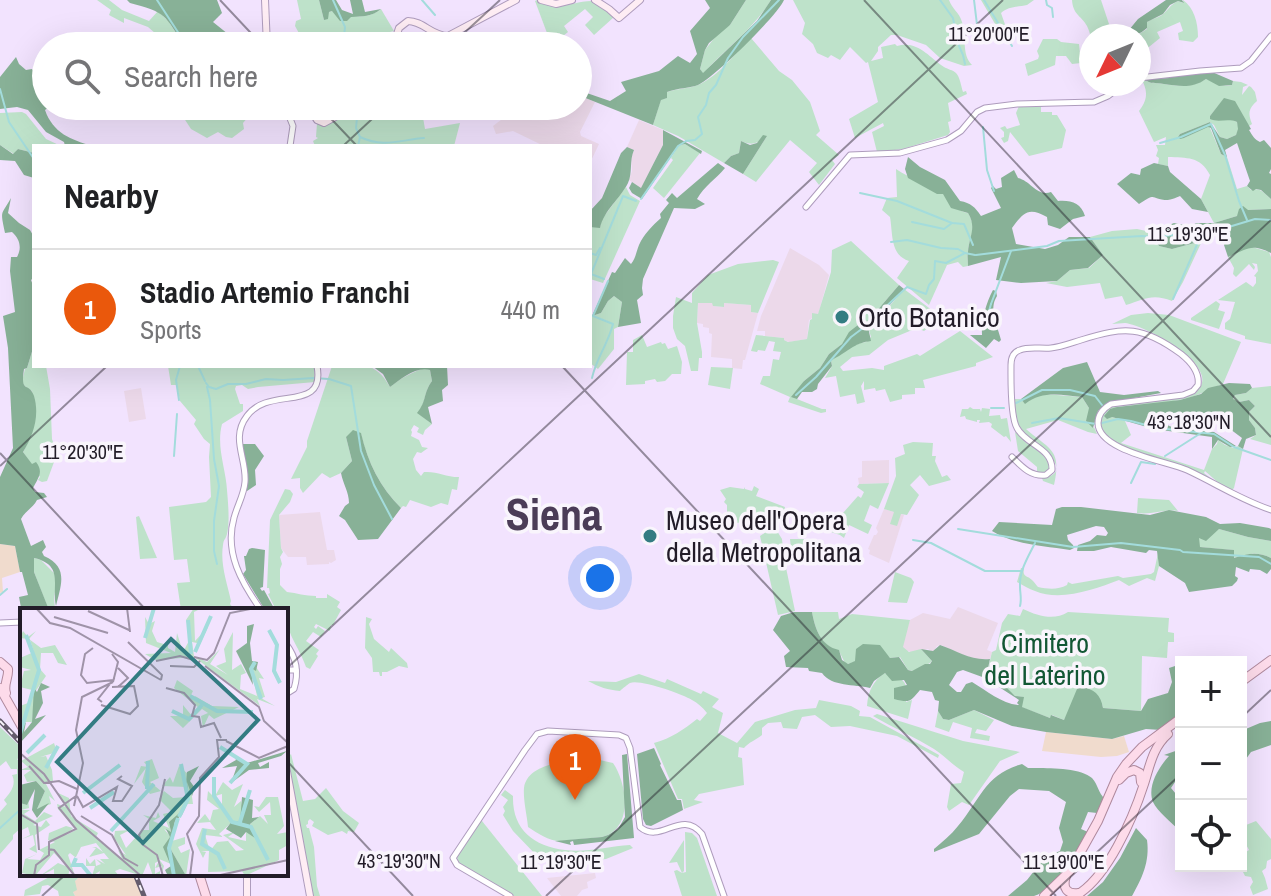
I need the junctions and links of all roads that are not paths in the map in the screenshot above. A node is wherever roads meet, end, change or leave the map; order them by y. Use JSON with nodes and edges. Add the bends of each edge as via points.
{"nodes":[{"id":1,"x":265,"y":0,"type":"edge"},
{"id":2,"x":516,"y":0,"type":"edge"},
{"id":3,"x":541,"y":0,"type":"edge"},
{"id":4,"x":572,"y":0,"type":"edge"},
{"id":5,"x":595,"y":0,"type":"edge"},
{"id":6,"x":640,"y":0,"type":"edge"},
{"id":7,"x":266,"y":32,"type":"edge"},
{"id":8,"x":398,"y":32,"type":"edge"},
{"id":9,"x":433,"y":32,"type":"edge"},
{"id":10,"x":456,"y":32,"type":"edge"},
{"id":11,"x":1271,"y":36,"type":"edge"},
{"id":12,"x":1151,"y":77,"type":"edge"},
{"id":13,"x":1106,"y":96,"type":"edge"},
{"id":14,"x":291,"y":120,"type":"edge"},
{"id":15,"x":290,"y":144,"type":"edge"},
{"id":16,"x":806,"y":207,"type":"dead end"},
{"id":17,"x":317,"y":368,"type":"edge"},
{"id":18,"x":1012,"y":457,"type":"dead end"},
{"id":19,"x":1271,"y":510,"type":"edge"},
{"id":20,"x":260,"y":608,"type":"edge"},
{"id":21,"x":288,"y":647,"type":"edge"},
{"id":22,"x":1271,"y":660,"type":"edge"},
{"id":23,"x":0,"y":662,"type":"edge"},
{"id":24,"x":1271,"y":667,"type":"edge"},
{"id":25,"x":288,"y":670,"type":"edge"},
{"id":26,"x":296,"y":670,"type":"junction"},
{"id":27,"x":1247,"y":679,"type":"edge"},
{"id":28,"x":1247,"y":681,"type":"edge"},
{"id":29,"x":2,"y":684,"type":"edge"},
{"id":30,"x":288,"y":694,"type":"edge"},
{"id":31,"x":20,"y":723,"type":"edge"},
{"id":32,"x":1175,"y":725,"type":"edge"},
{"id":33,"x":1175,"y":727,"type":"edge"},
{"id":34,"x":288,"y":777,"type":"edge"},
{"id":35,"x":1111,"y":793,"type":"junction"},
{"id":36,"x":1139,"y":798,"type":"junction"},
{"id":37,"x":200,"y":876,"type":"edge"},
{"id":38,"x":1066,"y":876,"type":"junction"},
{"id":39,"x":1078,"y":895,"type":"edge"},
{"id":40,"x":206,"y":896,"type":"edge"},
{"id":41,"x":310,"y":896,"type":"edge"},
{"id":42,"x":510,"y":896,"type":"edge"},
{"id":43,"x":724,"y":896,"type":"edge"},
{"id":44,"x":1044,"y":896,"type":"edge"}],
"edges":[{"from":1,"to":7,"type":"main road"},
{"from":2,"to":10,"type":"main road"},
{"from":3,"to":4,"type":"main road"},
{"from":5,"to":6,"type":"main road","via":[[619,18]]},
{"from":8,"to":9,"type":"main road","via":[[408,21]]},
{"from":11,"to":12,"type":"street","via":[[1241,68]]},
{"from":13,"to":16,"type":"street","via":[[1091,102],[985,108],[944,141],[900,153],[850,155]]},
{"from":14,"to":15,"type":"street"},
{"from":17,"to":20,"type":"street","via":[[314,390],[260,403],[240,429],[245,480],[233,521],[232,549],[240,578]]},
{"from":18,"to":19,"type":"street","via":[[1035,475],[1052,470],[1049,456],[1014,423],[1011,361],[1016,352],[1139,331],[1186,358],[1197,372],[1198,385],[1183,395],[1111,404],[1099,416],[1100,432],[1121,448],[1183,468]]},
{"from":21,"to":26,"type":"street"},
{"from":22,"to":27,"type":"main road"},
{"from":23,"to":29,"type":"main road","via":[[8,669]]},
{"from":24,"to":28,"type":"main road"},
{"from":25,"to":26,"type":"street"},
{"from":26,"to":30,"type":"street","via":[[295,688]]},
{"from":29,"to":31,"type":"main road"},
{"from":32,"to":35,"type":"main road","via":[[1133,756]]},
{"from":33,"to":36,"type":"main road","via":[[1157,746]]},
{"from":34,"to":41,"type":"main road"},
{"from":35,"to":36,"type":"main road","via":[[1122,776],[1136,770],[1142,777]]},
{"from":35,"to":38,"type":"main road"},
{"from":36,"to":39,"type":"main road","via":[[1116,849]]},
{"from":37,"to":40,"type":"main road"},
{"from":38,"to":39,"type":"main road","via":[[1067,891]]},
{"from":38,"to":44,"type":"main road"},
{"from":42,"to":43,"type":"street","via":[[457,865],[454,855],[525,750],[545,731],[627,738],[642,830],[655,833],[693,826],[702,834]]}]}
